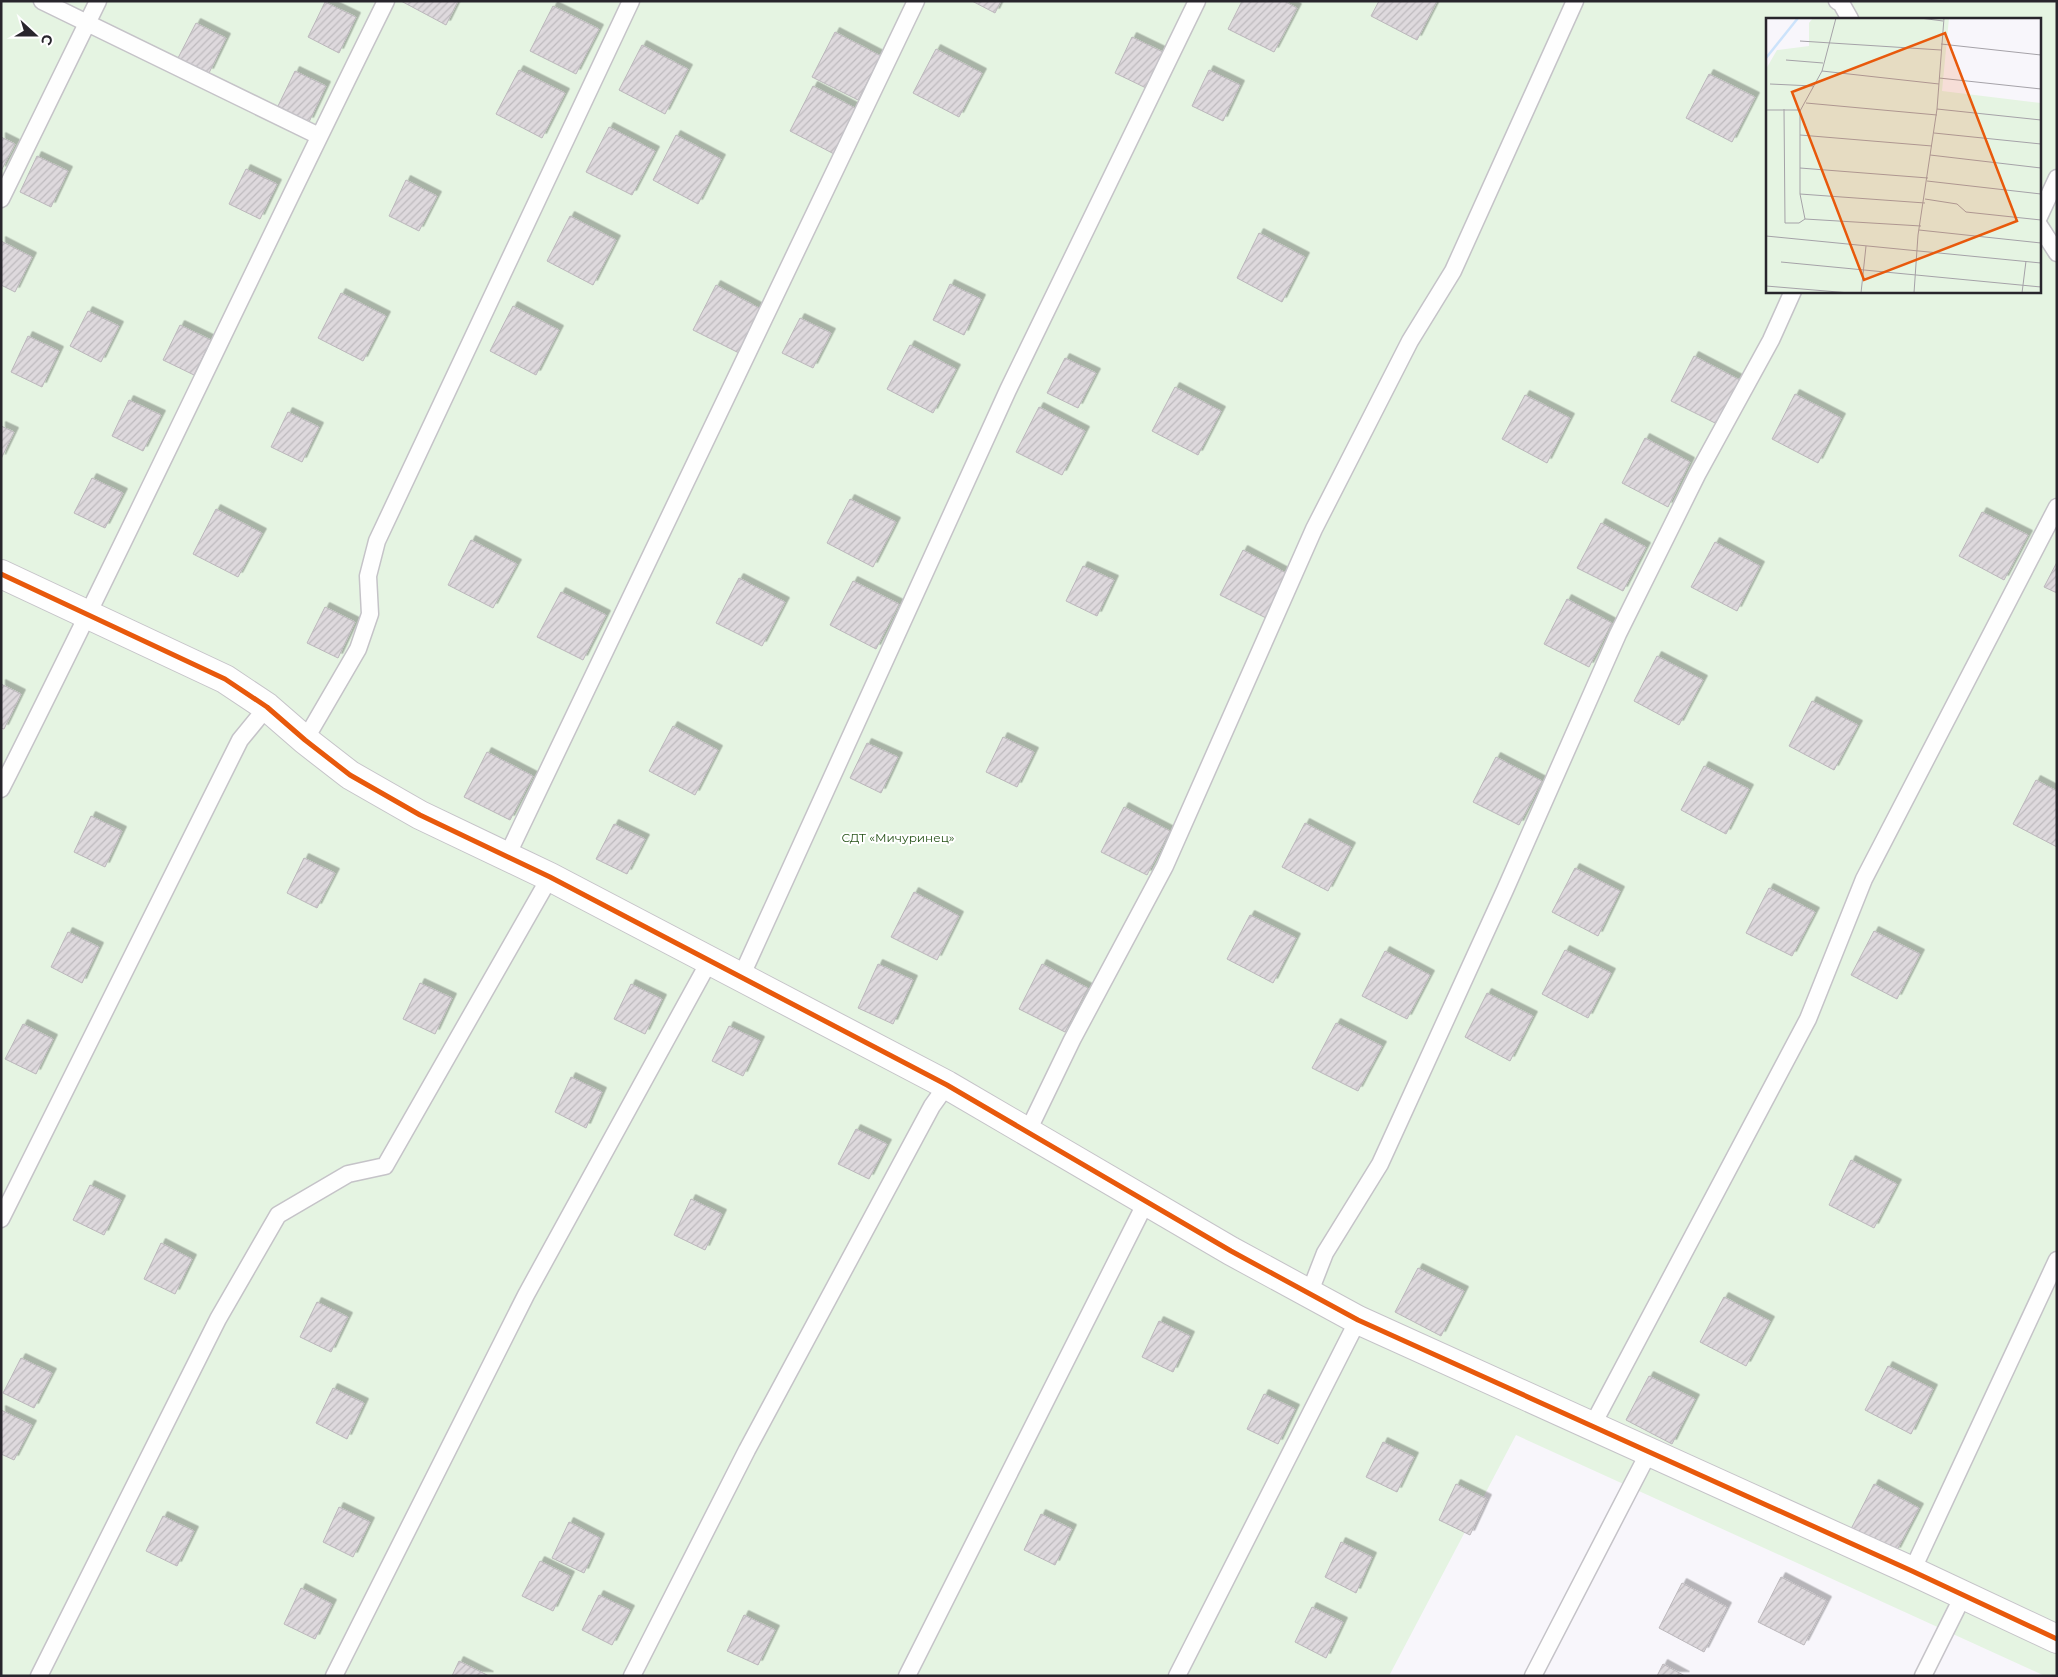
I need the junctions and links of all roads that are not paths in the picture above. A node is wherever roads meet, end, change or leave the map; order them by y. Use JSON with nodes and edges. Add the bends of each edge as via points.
{"nodes":[{"id":1,"x":42,"y":1,"type":"edge"},
{"id":2,"x":98,"y":1,"type":"edge"},
{"id":3,"x":386,"y":1,"type":"edge"},
{"id":4,"x":631,"y":1,"type":"edge"},
{"id":5,"x":916,"y":1,"type":"edge"},
{"id":6,"x":1197,"y":1,"type":"edge"},
{"id":7,"x":1575,"y":1,"type":"edge"},
{"id":8,"x":87,"y":24,"type":"junction"},
{"id":9,"x":318,"y":136,"type":"junction"},
{"id":10,"x":2057,"y":178,"type":"edge"},
{"id":11,"x":1,"y":199,"type":"edge"},
{"id":12,"x":2040,"y":216,"type":"edge"},
{"id":13,"x":2040,"y":227,"type":"edge"},
{"id":14,"x":2057,"y":253,"type":"edge"},
{"id":15,"x":1793,"y":292,"type":"edge"},
{"id":16,"x":2057,"y":507,"type":"edge"},
{"id":17,"x":1,"y":574,"type":"edge"},
{"id":18,"x":89,"y":616,"type":"junction"},
{"id":19,"x":267,"y":706,"type":"junction"},
{"id":20,"x":305,"y":740,"type":"junction"},
{"id":21,"x":1,"y":789,"type":"edge"},
{"id":22,"x":507,"y":856,"type":"junction"},
{"id":23,"x":550,"y":877,"type":"junction"},
{"id":24,"x":710,"y":960,"type":"junction"},
{"id":25,"x":741,"y":977,"type":"junction"},
{"id":26,"x":947,"y":1084,"type":"junction"},
{"id":27,"x":1027,"y":1132,"type":"junction"},
{"id":28,"x":1146,"y":1202,"type":"junction"},
{"id":29,"x":1,"y":1219,"type":"edge"},
{"id":30,"x":2057,"y":1260,"type":"edge"},
{"id":31,"x":1309,"y":1294,"type":"junction"},
{"id":32,"x":1358,"y":1320,"type":"junction"},
{"id":33,"x":1592,"y":1426,"type":"junction"},
{"id":34,"x":1649,"y":1452,"type":"junction"},
{"id":35,"x":1912,"y":1571,"type":"junction"},
{"id":36,"x":1964,"y":1594,"type":"junction"},
{"id":37,"x":2057,"y":1639,"type":"edge"},
{"id":38,"x":39,"y":1676,"type":"edge"},
{"id":39,"x":334,"y":1676,"type":"edge"},
{"id":40,"x":632,"y":1676,"type":"edge"},
{"id":41,"x":907,"y":1676,"type":"edge"},
{"id":42,"x":1177,"y":1676,"type":"edge"},
{"id":43,"x":1533,"y":1676,"type":"edge"},
{"id":44,"x":1923,"y":1676,"type":"edge"}],
"edges":[{"from":1,"to":8,"type":"lane"},
{"from":2,"to":8,"type":"lane"},
{"from":3,"to":9,"type":"lane"},
{"from":4,"to":20,"type":"lane","via":[[377,541],[368,576],[370,614],[358,649]]},
{"from":5,"to":22,"type":"lane"},
{"from":6,"to":25,"type":"lane","via":[[1008,390]]},
{"from":7,"to":27,"type":"lane","via":[[1453,271],[1410,341],[1314,529],[1165,866]]},
{"from":8,"to":9,"type":"lane"},
{"from":8,"to":11,"type":"lane"},
{"from":9,"to":18,"type":"lane"},
{"from":10,"to":12,"type":"lane"},
{"from":13,"to":14,"type":"lane"},
{"from":15,"to":31,"type":"lane","via":[[1771,340],[1697,475],[1618,634],[1380,1164],[1325,1253]]},
{"from":16,"to":33,"type":"lane","via":[[1864,879],[1808,1018]]},
{"from":17,"to":18,"type":"street"},
{"from":18,"to":19,"type":"street","via":[[225,679]]},
{"from":18,"to":21,"type":"lane"},
{"from":19,"to":20,"type":"street"},
{"from":19,"to":29,"type":"lane","via":[[240,740]]},
{"from":20,"to":22,"type":"street","via":[[358,779],[420,815]]},
{"from":22,"to":23,"type":"street"},
{"from":23,"to":24,"type":"street"},
{"from":23,"to":38,"type":"lane","via":[[385,1166],[348,1174],[278,1215],[218,1319]]},
{"from":24,"to":25,"type":"street"},
{"from":24,"to":39,"type":"lane","via":[[526,1295]]},
{"from":25,"to":26,"type":"street"},
{"from":26,"to":27,"type":"street"},
{"from":26,"to":40,"type":"lane","via":[[932,1106],[747,1450]]},
{"from":27,"to":28,"type":"street"},
{"from":28,"to":31,"type":"street"},
{"from":28,"to":41,"type":"lane"},
{"from":30,"to":35,"type":"lane"},
{"from":31,"to":32,"type":"street"},
{"from":32,"to":33,"type":"street"},
{"from":32,"to":42,"type":"lane"},
{"from":33,"to":34,"type":"street"},
{"from":34,"to":35,"type":"street"},
{"from":34,"to":43,"type":"lane"},
{"from":35,"to":36,"type":"street"},
{"from":36,"to":37,"type":"street"},
{"from":36,"to":44,"type":"lane"}]}
